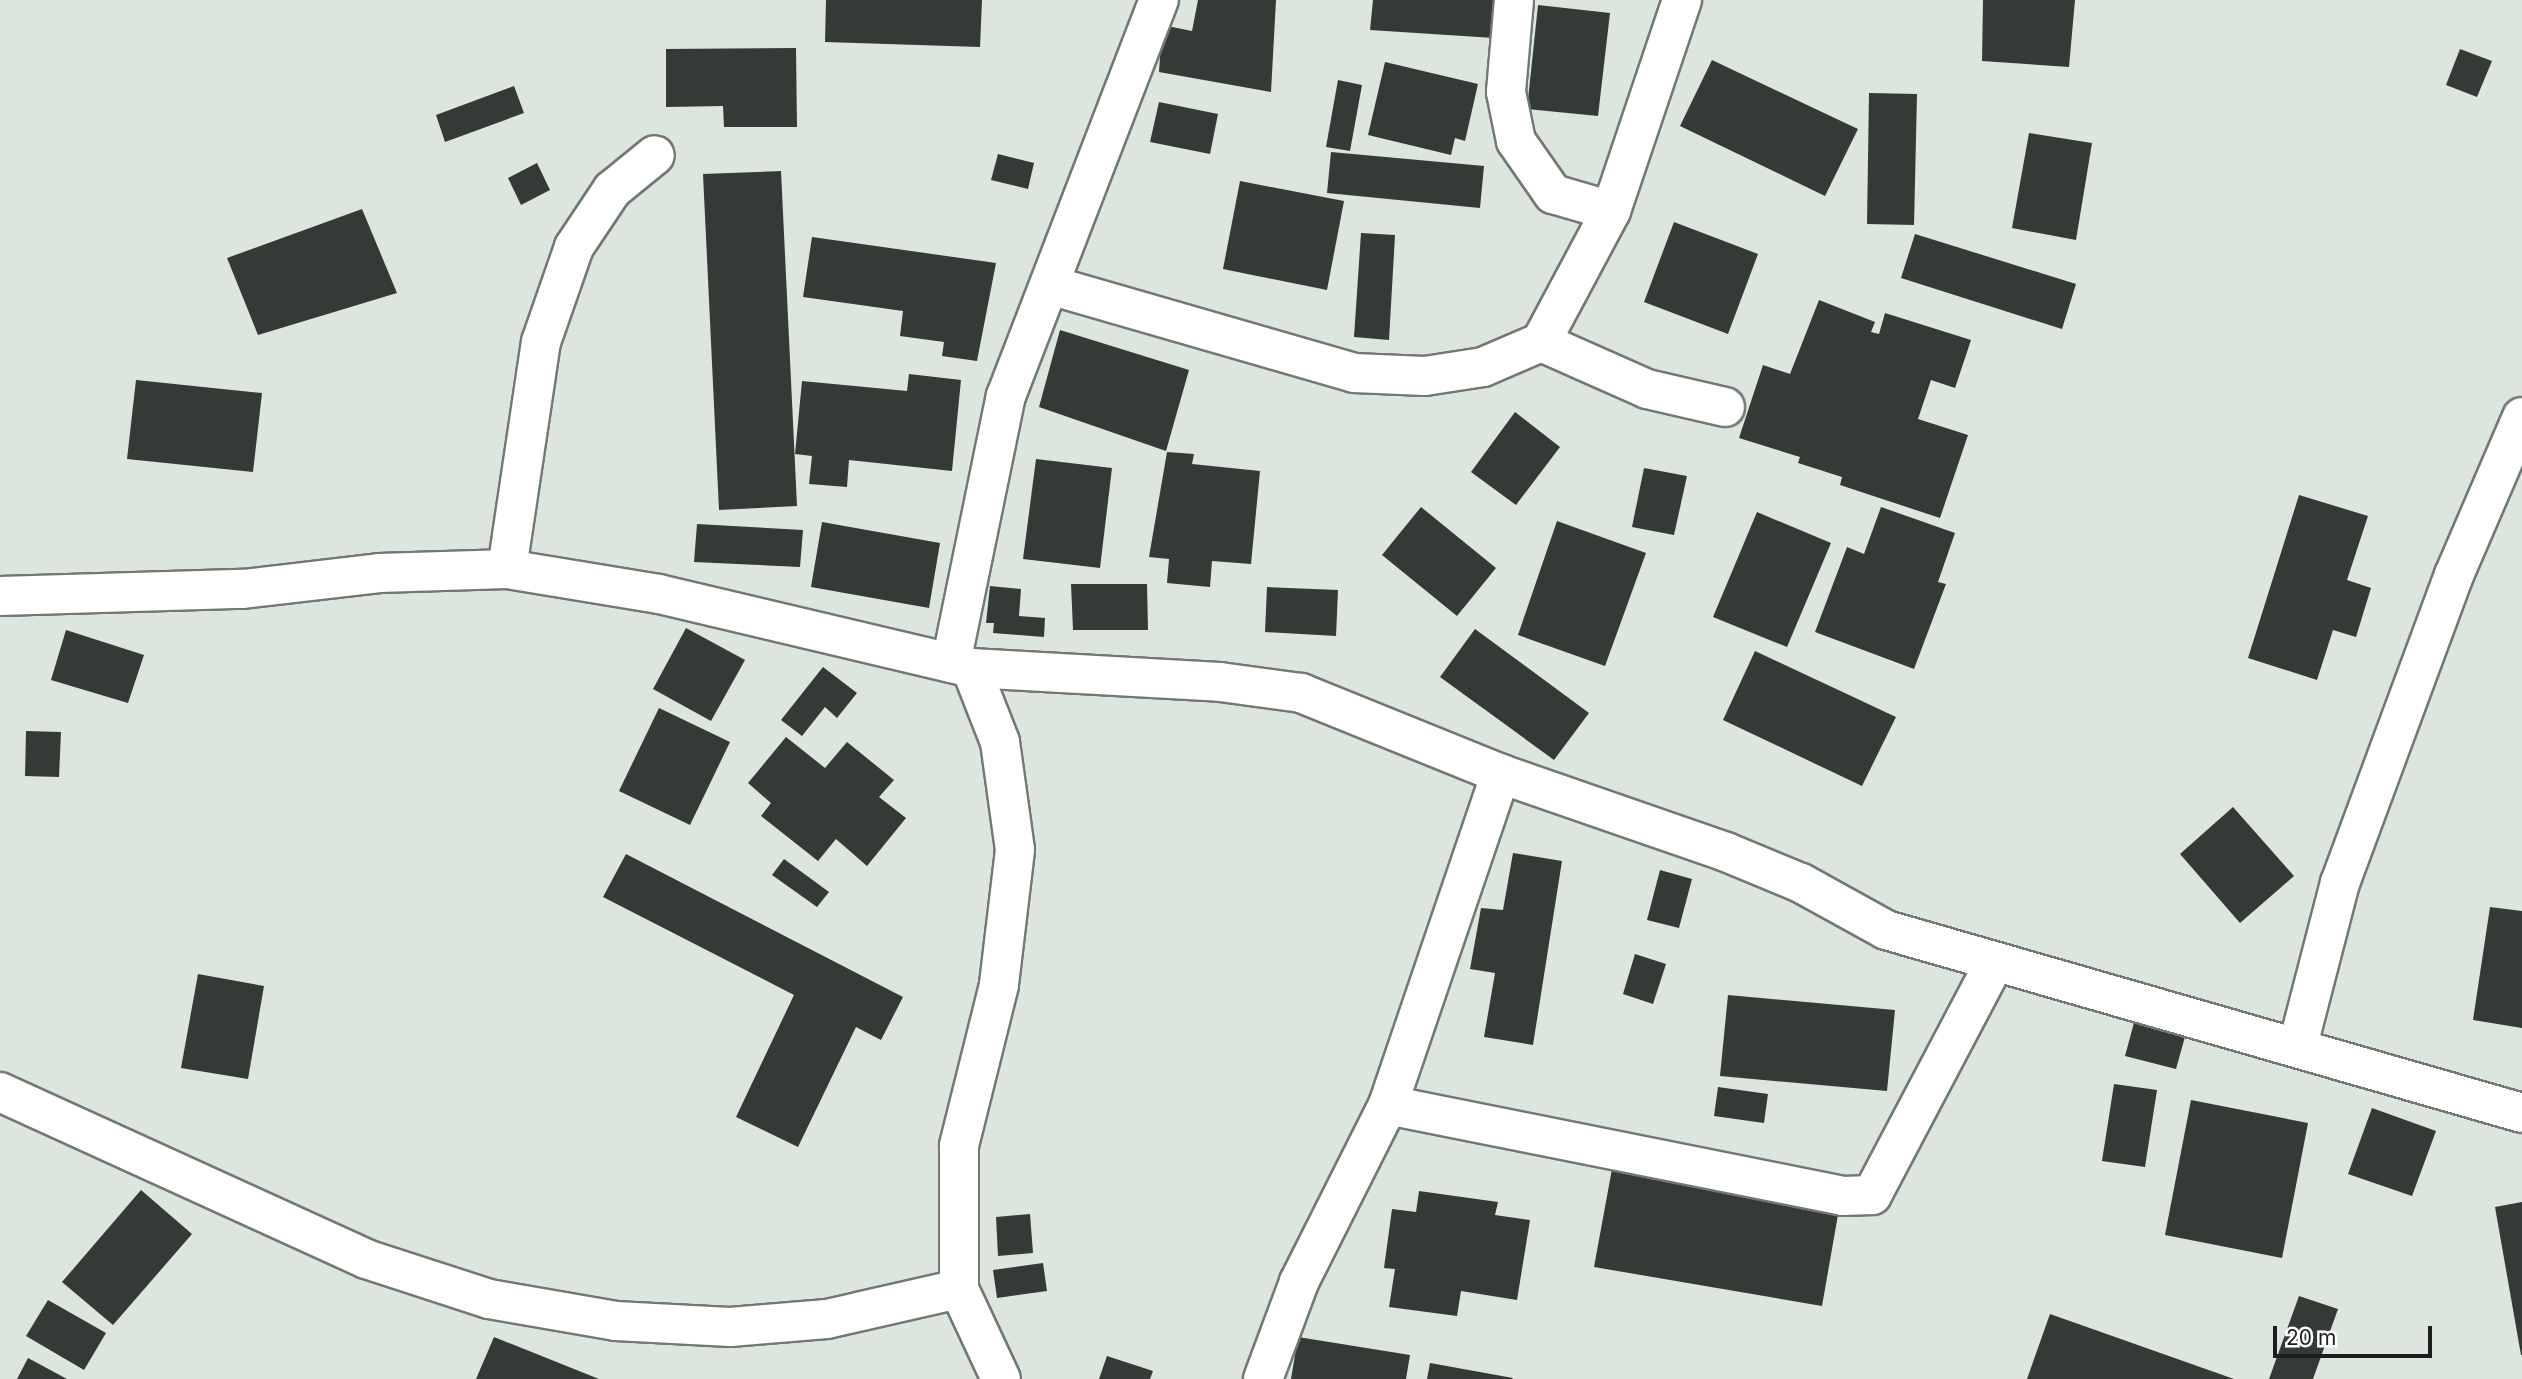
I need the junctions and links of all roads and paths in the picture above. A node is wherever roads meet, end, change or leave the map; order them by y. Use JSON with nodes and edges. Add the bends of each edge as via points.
{"nodes":[{"id":1,"x":1159,"y":0,"type":"edge"},
{"id":2,"x":1514,"y":0,"type":"edge"},
{"id":3,"x":1682,"y":0,"type":"edge"},
{"id":4,"x":655,"y":155,"type":"dead end"},
{"id":5,"x":1611,"y":211,"type":"junction"},
{"id":6,"x":1053,"y":286,"type":"junction"},
{"id":7,"x":1541,"y":342,"type":"junction"},
{"id":8,"x":1725,"y":407,"type":"dead end"},
{"id":9,"x":2522,"y":416,"type":"edge"},
{"id":10,"x":507,"y":569,"type":"junction"},
{"id":11,"x":0,"y":596,"type":"edge"},
{"id":12,"x":961,"y":666,"type":"junction"},
{"id":13,"x":1501,"y":774,"type":"junction"},
{"id":14,"x":1994,"y":964,"type":"junction"},
{"id":15,"x":2298,"y":1045,"type":"junction"},
{"id":16,"x":0,"y":1092,"type":"edge"},
{"id":17,"x":1388,"y":1105,"type":"junction"},
{"id":18,"x":2522,"y":1113,"type":"edge"},
{"id":19,"x":959,"y":1289,"type":"junction"},
{"id":20,"x":1001,"y":1379,"type":"edge"},
{"id":21,"x":1263,"y":1379,"type":"edge"}],
"edges":[{"from":1,"to":6,"type":"street"},
{"from":2,"to":5,"type":"street","via":[[1506,92],[1516,142],[1553,194]]},
{"from":3,"to":5,"type":"street"},
{"from":4,"to":10,"type":"street","via":[[612,190],[574,247],[541,342]]},
{"from":5,"to":7,"type":"street"},
{"from":6,"to":7,"type":"street","via":[[1354,373],[1425,376],[1483,368]]},
{"from":6,"to":12,"type":"street","via":[[1006,396]]},
{"from":7,"to":8,"type":"street","via":[[1647,389]]},
{"from":9,"to":15,"type":"street","via":[[2454,575],[2340,883]]},
{"from":10,"to":11,"type":"street","via":[[379,573],[243,589]]},
{"from":10,"to":12,"type":"street","via":[[659,594]]},
{"from":12,"to":13,"type":"street","via":[[1220,682],[1301,693]]},
{"from":12,"to":19,"type":"street","via":[[1000,742],[1015,850],[999,985],[959,1146]]},
{"from":13,"to":14,"type":"street","via":[[1726,852],[1801,883],[1886,930]]},
{"from":13,"to":17,"type":"street"},
{"from":14,"to":15,"type":"street","via":[[2098,987],[2188,1021]]},
{"from":14,"to":17,"type":"street","via":[[1872,1195],[1843,1196]]},
{"from":15,"to":18,"type":"street"},
{"from":16,"to":19,"type":"street","via":[[366,1259],[489,1300],[615,1321],[730,1327],[827,1319]]},
{"from":17,"to":21,"type":"street","via":[[1299,1282]]},
{"from":19,"to":20,"type":"street"}]}
